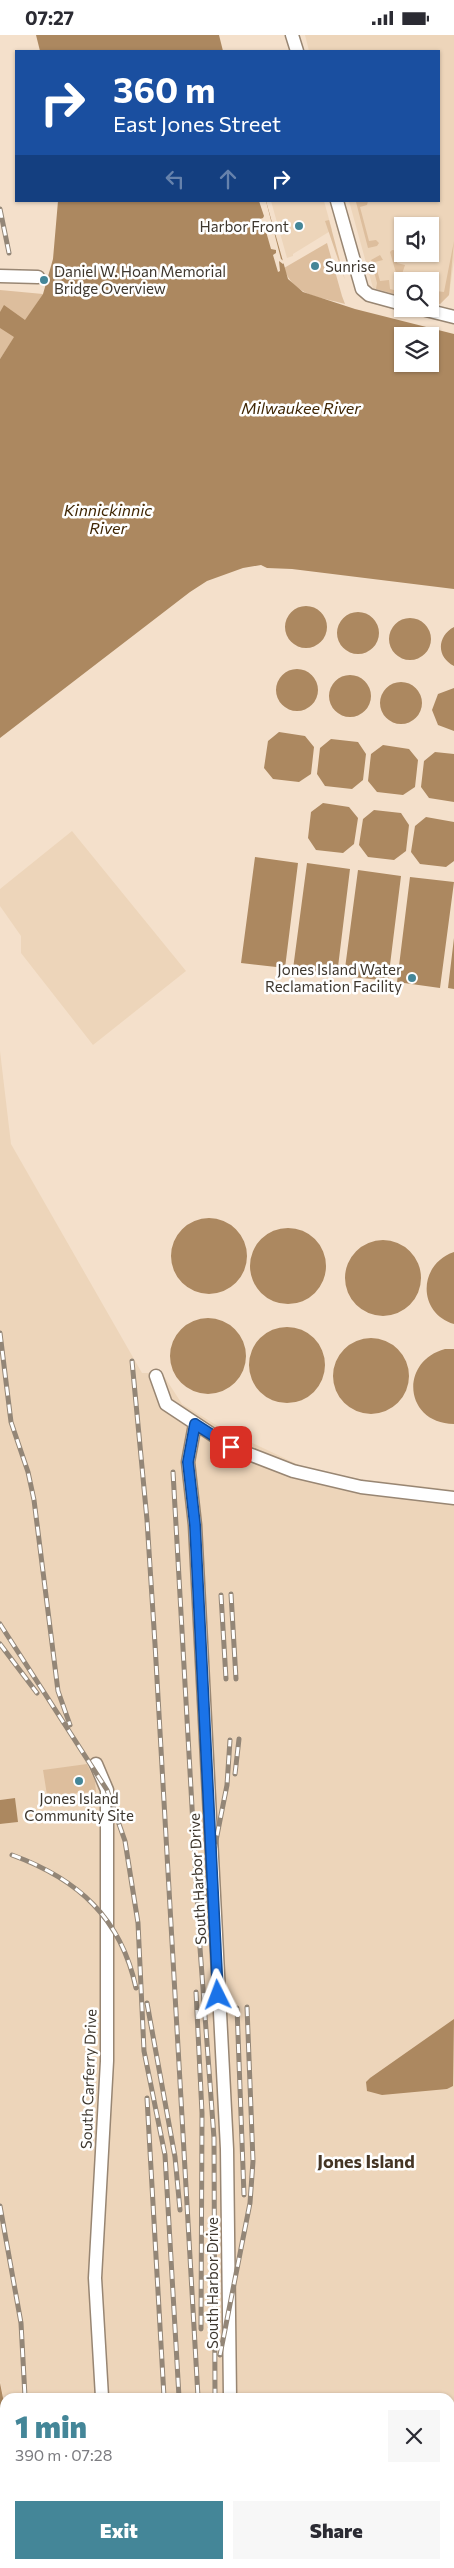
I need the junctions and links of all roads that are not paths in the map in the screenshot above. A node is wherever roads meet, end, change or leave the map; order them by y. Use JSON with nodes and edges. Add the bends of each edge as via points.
{"nodes":[{"id":1,"x":292,"y":35,"type":"edge"},
{"id":2,"x":296,"y":50,"type":"edge"},
{"id":3,"x":337,"y":202,"type":"edge"},
{"id":4,"x":0,"y":276,"type":"edge"},
{"id":5,"x":38,"y":277,"type":"dead end"},
{"id":6,"x":394,"y":302,"type":"edge"},
{"id":7,"x":439,"y":313,"type":"edge"},
{"id":8,"x":454,"y":317,"type":"edge"},
{"id":9,"x":156,"y":1376,"type":"dead end"},
{"id":10,"x":195,"y":1424,"type":"junction"},
{"id":11,"x":454,"y":1498,"type":"edge"},
{"id":12,"x":96,"y":1764,"type":"dead end"},
{"id":13,"x":102,"y":2393,"type":"edge"},
{"id":14,"x":230,"y":2393,"type":"edge"}],
"edges":[{"from":1,"to":2,"type":"street"},
{"from":3,"to":6,"type":"street","via":[[362,289],[368,295]]},
{"from":4,"to":5,"type":"street"},
{"from":7,"to":8,"type":"street"},
{"from":9,"to":10,"type":"street","via":[[166,1404]]},
{"from":10,"to":11,"type":"street","via":[[231,1447],[293,1471],[361,1487]]},
{"from":10,"to":14,"type":"street","name":"South Harbor Drive","via":[[188,1462],[195,1525],[227,2149]]},
{"from":12,"to":13,"type":"street","name":"South Carferry Drive","via":[[107,1790],[107,2061],[95,2278]]}]}
